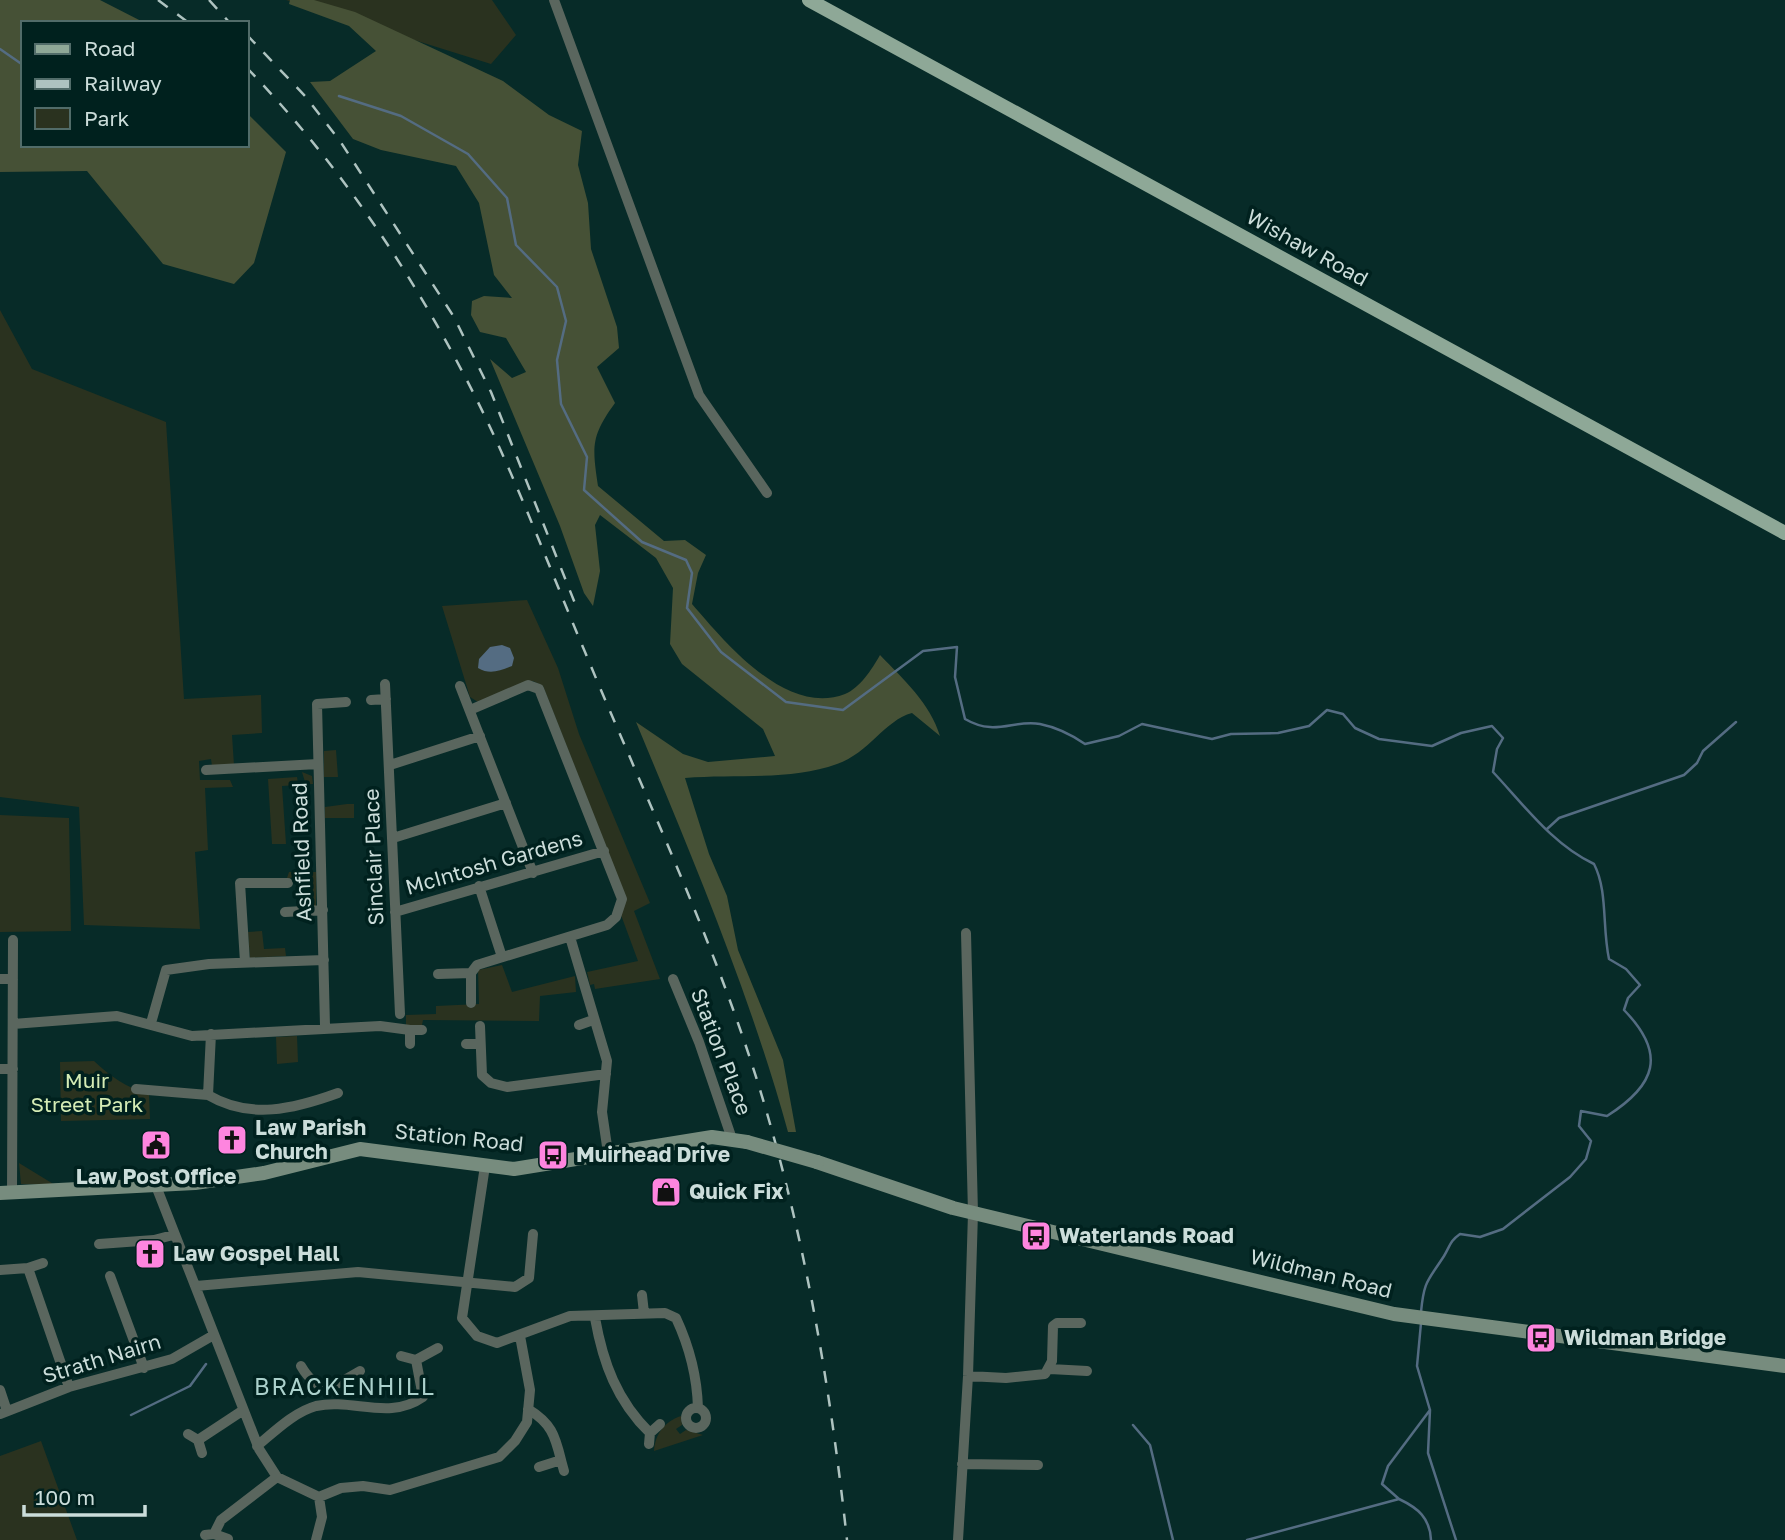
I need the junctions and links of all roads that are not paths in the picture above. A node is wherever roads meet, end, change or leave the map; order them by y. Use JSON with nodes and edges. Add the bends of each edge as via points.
{"nodes":[{"id":1,"x":554,"y":0,"type":"edge"},
{"id":2,"x":809,"y":0,"type":"edge"},
{"id":3,"x":767,"y":493,"type":"dead end"},
{"id":4,"x":1785,"y":533,"type":"edge"},
{"id":5,"x":385,"y":684,"type":"dead end"},
{"id":6,"x":460,"y":686,"type":"dead end"},
{"id":7,"x":386,"y":699,"type":"junction"},
{"id":8,"x":371,"y":700,"type":"dead end"},
{"id":9,"x":346,"y":702,"type":"dead end"},
{"id":10,"x":470,"y":710,"type":"junction"},
{"id":11,"x":480,"y":736,"type":"junction"},
{"id":12,"x":318,"y":764,"type":"junction"},
{"id":13,"x":390,"y":765,"type":"junction"},
{"id":14,"x":206,"y":770,"type":"dead end"},
{"id":15,"x":506,"y":803,"type":"junction"},
{"id":16,"x":393,"y":838,"type":"junction"},
{"id":17,"x":604,"y":851,"type":"junction"},
{"id":18,"x":533,"y":873,"type":"junction"},
{"id":19,"x":288,"y":883,"type":"dead end"},
{"id":20,"x":479,"y":886,"type":"junction"},
{"id":21,"x":323,"y":910,"type":"junction"},
{"id":22,"x":285,"y":912,"type":"dead end"},
{"id":23,"x":395,"y":912,"type":"junction"},
{"id":24,"x":966,"y":933,"type":"dead end"},
{"id":25,"x":570,"y":937,"type":"junction"},
{"id":26,"x":13,"y":940,"type":"dead end"},
{"id":27,"x":502,"y":957,"type":"junction"},
{"id":28,"x":324,"y":960,"type":"junction"},
{"id":29,"x":245,"y":962,"type":"junction"},
{"id":30,"x":471,"y":973,"type":"junction"},
{"id":31,"x":438,"y":974,"type":"dead end"},
{"id":32,"x":0,"y":979,"type":"edge"},
{"id":33,"x":13,"y":979,"type":"junction"},
{"id":34,"x":673,"y":979,"type":"dead end"},
{"id":35,"x":471,"y":1003,"type":"dead end"},
{"id":36,"x":400,"y":1014,"type":"dead end"},
{"id":37,"x":593,"y":1020,"type":"junction"},
{"id":38,"x":151,"y":1023,"type":"junction"},
{"id":39,"x":13,"y":1024,"type":"junction"},
{"id":40,"x":579,"y":1025,"type":"dead end"},
{"id":41,"x":480,"y":1026,"type":"dead end"},
{"id":42,"x":325,"y":1027,"type":"junction"},
{"id":43,"x":410,"y":1030,"type":"junction"},
{"id":44,"x":422,"y":1030,"type":"dead end"},
{"id":45,"x":211,"y":1034,"type":"junction"},
{"id":46,"x":410,"y":1044,"type":"dead end"},
{"id":47,"x":466,"y":1044,"type":"dead end"},
{"id":48,"x":479,"y":1044,"type":"junction"},
{"id":49,"x":0,"y":1069,"type":"edge"},
{"id":50,"x":13,"y":1069,"type":"junction"},
{"id":51,"x":606,"y":1074,"type":"junction"},
{"id":52,"x":136,"y":1088,"type":"dead end"},
{"id":53,"x":338,"y":1093,"type":"dead end"},
{"id":54,"x":208,"y":1095,"type":"junction"},
{"id":55,"x":732,"y":1139,"type":"junction"},
{"id":56,"x":608,"y":1153,"type":"junction"},
{"id":57,"x":817,"y":1161,"type":"joint"},
{"id":58,"x":485,"y":1166,"type":"junction"},
{"id":59,"x":156,"y":1186,"type":"junction"},
{"id":60,"x":6,"y":1193,"type":"edge"},
{"id":61,"x":973,"y":1213,"type":"junction"},
{"id":62,"x":533,"y":1234,"type":"dead end"},
{"id":63,"x":173,"y":1235,"type":"junction"},
{"id":64,"x":99,"y":1244,"type":"dead end"},
{"id":65,"x":43,"y":1263,"type":"dead end"},
{"id":66,"x":28,"y":1268,"type":"junction"},
{"id":67,"x":0,"y":1270,"type":"edge"},
{"id":68,"x":110,"y":1276,"type":"dead end"},
{"id":69,"x":466,"y":1283,"type":"junction"},
{"id":70,"x":196,"y":1286,"type":"junction"},
{"id":71,"x":642,"y":1295,"type":"dead end"},
{"id":72,"x":643,"y":1313,"type":"junction"},
{"id":73,"x":595,"y":1318,"type":"junction"},
{"id":74,"x":1081,"y":1322,"type":"dead end"},
{"id":75,"x":212,"y":1336,"type":"junction"},
{"id":76,"x":520,"y":1336,"type":"junction"},
{"id":77,"x":438,"y":1348,"type":"dead end"},
{"id":78,"x":401,"y":1356,"type":"dead end"},
{"id":79,"x":416,"y":1360,"type":"junction"},
{"id":80,"x":300,"y":1366,"type":"dead end"},
{"id":81,"x":1785,"y":1366,"type":"edge"},
{"id":82,"x":144,"y":1368,"type":"junction"},
{"id":83,"x":1050,"y":1369,"type":"junction"},
{"id":84,"x":360,"y":1371,"type":"dead end"},
{"id":85,"x":1087,"y":1371,"type":"dead end"},
{"id":86,"x":968,"y":1376,"type":"junction"},
{"id":87,"x":69,"y":1387,"type":"junction"},
{"id":88,"x":331,"y":1388,"type":"junction"},
{"id":89,"x":0,"y":1390,"type":"edge"},
{"id":90,"x":332,"y":1406,"type":"junction"},
{"id":91,"x":698,"y":1408,"type":"dead end"},
{"id":92,"x":528,"y":1409,"type":"junction"},
{"id":93,"x":242,"y":1411,"type":"junction"},
{"id":94,"x":4,"y":1413,"type":"edge"},
{"id":95,"x":660,"y":1424,"type":"dead end"},
{"id":96,"x":188,"y":1434,"type":"dead end"},
{"id":97,"x":198,"y":1440,"type":"junction"},
{"id":98,"x":257,"y":1446,"type":"junction"},
{"id":99,"x":202,"y":1452,"type":"dead end"},
{"id":100,"x":561,"y":1460,"type":"junction"},
{"id":101,"x":962,"y":1464,"type":"junction"},
{"id":102,"x":1038,"y":1465,"type":"dead end"},
{"id":103,"x":539,"y":1468,"type":"dead end"},
{"id":104,"x":564,"y":1471,"type":"dead end"},
{"id":105,"x":277,"y":1477,"type":"junction"},
{"id":106,"x":319,"y":1497,"type":"junction"},
{"id":107,"x":228,"y":1539,"type":"edge"},
{"id":108,"x":316,"y":1540,"type":"edge"},
{"id":109,"x":958,"y":1540,"type":"edge"}],
"edges":[{"from":1,"to":3,"type":"street","via":[[699,395]]},
{"from":2,"to":4,"type":"main road","name":"Wishaw Road"},
{"from":5,"to":7,"type":"street","name":"Sinclair Place"},
{"from":6,"to":10,"type":"street"},
{"from":7,"to":8,"type":"street"},
{"from":7,"to":13,"type":"street","name":"Sinclair Place"},
{"from":9,"to":12,"type":"street","name":"Ashfield Road","via":[[317,705]]},
{"from":10,"to":11,"type":"street"},
{"from":10,"to":17,"type":"street","via":[[528,685],[540,689]]},
{"from":11,"to":13,"type":"street"},
{"from":11,"to":15,"type":"street"},
{"from":12,"to":14,"type":"street"},
{"from":12,"to":21,"type":"street","name":"Ashfield Road"},
{"from":13,"to":16,"type":"street","name":"Sinclair Place"},
{"from":15,"to":16,"type":"street"},
{"from":15,"to":18,"type":"street"},
{"from":16,"to":23,"type":"street","name":"Sinclair Place"},
{"from":17,"to":18,"type":"street","name":"McIntosh Gardens"},
{"from":17,"to":25,"type":"street","via":[[621,895],[619,911],[607,925]]},
{"from":18,"to":20,"type":"street","name":"McIntosh Gardens"},
{"from":19,"to":29,"type":"street","via":[[240,883]]},
{"from":20,"to":23,"type":"street","name":"McIntosh Gardens"},
{"from":20,"to":27,"type":"street"},
{"from":21,"to":22,"type":"street"},
{"from":21,"to":28,"type":"street","name":"Ashfield Road"},
{"from":23,"to":36,"type":"street","name":"Sinclair Place"},
{"from":24,"to":61,"type":"street"},
{"from":25,"to":27,"type":"street"},
{"from":25,"to":37,"type":"street"},
{"from":26,"to":33,"type":"street"},
{"from":27,"to":30,"type":"street","via":[[477,965]]},
{"from":28,"to":29,"type":"street"},
{"from":28,"to":42,"type":"street","name":"Ashfield Road"},
{"from":29,"to":38,"type":"street","via":[[166,970]]},
{"from":30,"to":31,"type":"street"},
{"from":30,"to":35,"type":"street"},
{"from":32,"to":33,"type":"street"},
{"from":33,"to":39,"type":"street"},
{"from":34,"to":55,"type":"street","name":"Station Place"},
{"from":37,"to":40,"type":"street"},
{"from":37,"to":51,"type":"street","via":[[607,1061]]},
{"from":38,"to":39,"type":"street","via":[[106,1016]]},
{"from":38,"to":45,"type":"street","via":[[192,1036]]},
{"from":39,"to":50,"type":"street"},
{"from":41,"to":48,"type":"street"},
{"from":42,"to":43,"type":"street","via":[[371,1025]]},
{"from":42,"to":45,"type":"street"},
{"from":43,"to":44,"type":"street"},
{"from":43,"to":46,"type":"street"},
{"from":45,"to":54,"type":"street"},
{"from":47,"to":48,"type":"street"},
{"from":48,"to":51,"type":"street","via":[[482,1075],[498,1086]]},
{"from":49,"to":50,"type":"street"},
{"from":50,"to":60,"type":"street"},
{"from":51,"to":56,"type":"street","via":[[602,1112]]},
{"from":52,"to":54,"type":"street"},
{"from":53,"to":54,"type":"street","via":[[305,1105],[254,1110],[236,1110]]},
{"from":55,"to":56,"type":"main road","name":"Station Road","via":[[712,1137]]},
{"from":55,"to":57,"type":"main road","name":"Station Road","bridge":true},
{"from":56,"to":58,"type":"main road","name":"Station Road","via":[[526,1168]]},
{"from":57,"to":61,"type":"main road","name":"Wildman Road"},
{"from":58,"to":59,"type":"main road","name":"Station Road","via":[[360,1150],[264,1173]]},
{"from":58,"to":69,"type":"street"},
{"from":59,"to":60,"type":"main road","name":"Station Road"},
{"from":59,"to":63,"type":"street"},
{"from":61,"to":81,"type":"main road","name":"Wildman Road","via":[[1413,1317]]},
{"from":61,"to":86,"type":"street"},
{"from":62,"to":69,"type":"street","via":[[529,1278],[515,1287]]},
{"from":63,"to":64,"type":"street"},
{"from":63,"to":70,"type":"street"},
{"from":65,"to":66,"type":"street"},
{"from":66,"to":67,"type":"street"},
{"from":66,"to":87,"type":"street"},
{"from":68,"to":82,"type":"street"},
{"from":69,"to":70,"type":"street","via":[[358,1272]]},
{"from":69,"to":76,"type":"street","via":[[462,1318],[468,1328],[497,1343]]},
{"from":70,"to":75,"type":"street"},
{"from":71,"to":72,"type":"street"},
{"from":72,"to":73,"type":"street"},
{"from":72,"to":91,"type":"street","via":[[676,1318],[690,1346]]},
{"from":73,"to":76,"type":"street","via":[[570,1316]]},
{"from":73,"to":95,"type":"street","via":[[602,1355],[629,1413],[650,1439]]},
{"from":74,"to":83,"type":"street","via":[[1053,1326]]},
{"from":75,"to":82,"type":"street","name":"Strath Nairn","via":[[172,1359]]},
{"from":75,"to":93,"type":"street"},
{"from":76,"to":92,"type":"street","via":[[530,1390]]},
{"from":77,"to":79,"type":"street"},
{"from":78,"to":79,"type":"street"},
{"from":79,"to":90,"type":"street","via":[[423,1397],[416,1402],[387,1410]]},
{"from":80,"to":88,"type":"street","via":[[308,1378]]},
{"from":82,"to":87,"type":"street","name":"Strath Nairn"},
{"from":83,"to":85,"type":"street"},
{"from":83,"to":86,"type":"street","via":[[1045,1374],[1006,1378]]},
{"from":84,"to":88,"type":"street"},
{"from":86,"to":101,"type":"street"},
{"from":87,"to":94,"type":"street","name":"Strath Nairn"},
{"from":88,"to":90,"type":"street"},
{"from":89,"to":94,"type":"street"},
{"from":90,"to":98,"type":"street","via":[[300,1413]]},
{"from":92,"to":100,"type":"street","via":[[546,1420],[555,1433]]},
{"from":92,"to":106,"type":"street","via":[[527,1422],[499,1457],[390,1490],[352,1487]]},
{"from":93,"to":97,"type":"street"},
{"from":93,"to":98,"type":"street"},
{"from":96,"to":97,"type":"street"},
{"from":97,"to":99,"type":"street"},
{"from":98,"to":105,"type":"street"},
{"from":100,"to":103,"type":"street"},
{"from":100,"to":104,"type":"street"},
{"from":101,"to":102,"type":"street"},
{"from":101,"to":109,"type":"street"},
{"from":105,"to":106,"type":"street"},
{"from":105,"to":107,"type":"street","via":[[221,1520],[210,1535]]},
{"from":106,"to":108,"type":"street"}]}
